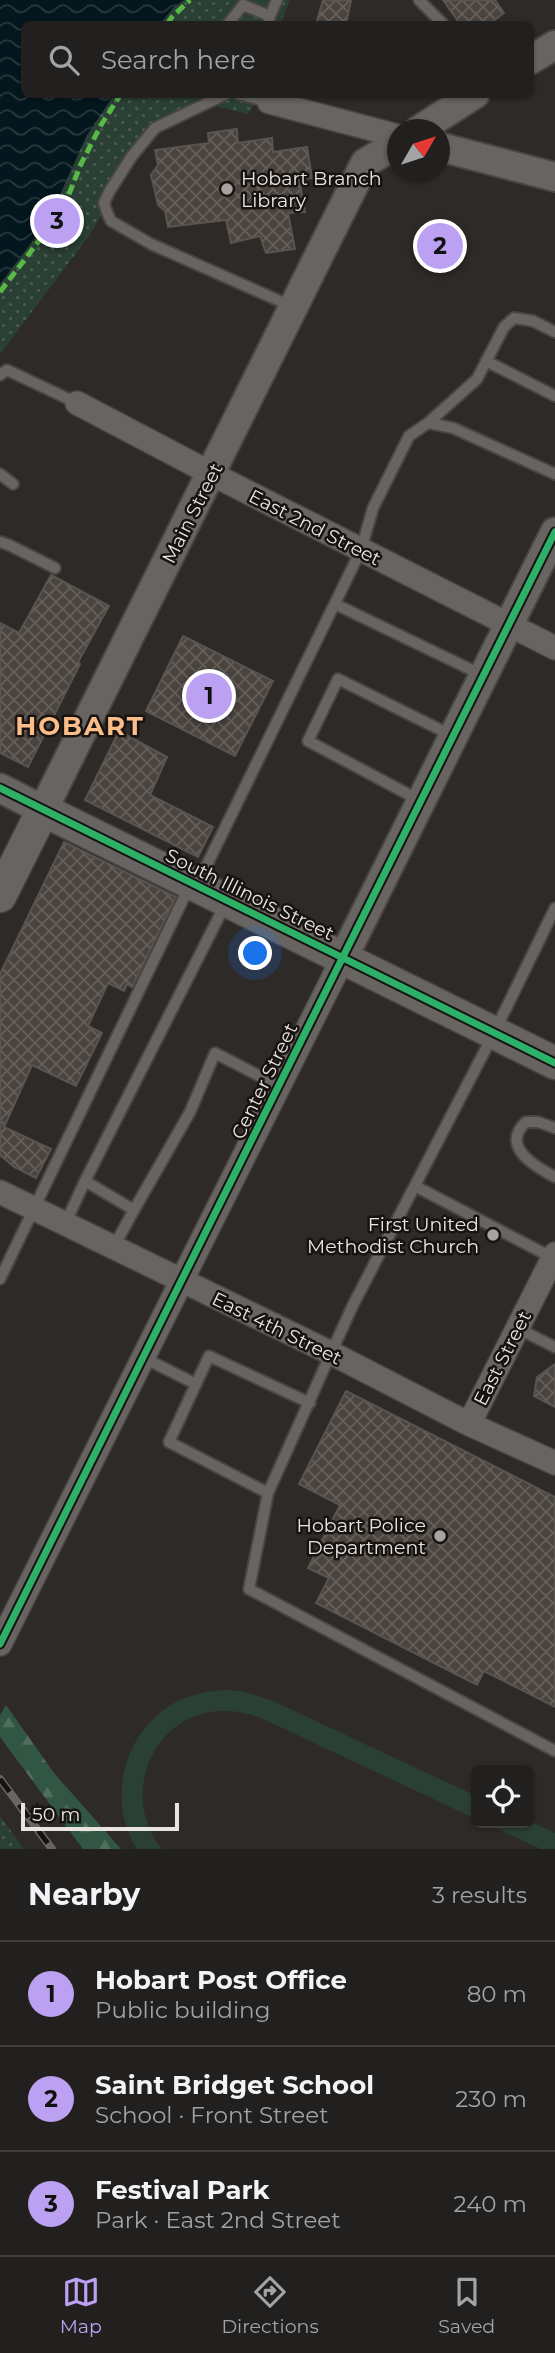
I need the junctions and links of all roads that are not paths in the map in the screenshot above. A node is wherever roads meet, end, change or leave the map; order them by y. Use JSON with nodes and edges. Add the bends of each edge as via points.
{"nodes":[{"id":1,"x":277,"y":0,"type":"edge"},
{"id":2,"x":419,"y":0,"type":"edge"},
{"id":3,"x":269,"y":20,"type":"edge"},
{"id":4,"x":230,"y":21,"type":"edge"},
{"id":5,"x":440,"y":21,"type":"edge"},
{"id":6,"x":555,"y":45,"type":"edge"},
{"id":7,"x":534,"y":58,"type":"edge"},
{"id":8,"x":218,"y":98,"type":"edge"},
{"id":9,"x":469,"y":98,"type":"edge"},
{"id":10,"x":261,"y":99,"type":"edge"},
{"id":11,"x":436,"y":119,"type":"edge"},
{"id":12,"x":387,"y":133,"type":"edge"},
{"id":13,"x":387,"y":149,"type":"edge"},
{"id":14,"x":450,"y":150,"type":"edge"},
{"id":15,"x":555,"y":177,"type":"edge"},
{"id":16,"x":294,"y":307,"type":"junction"},
{"id":17,"x":555,"y":332,"type":"edge"},
{"id":18,"x":486,"y":361,"type":"junction"},
{"id":19,"x":0,"y":375,"type":"edge"},
{"id":20,"x":555,"y":396,"type":"edge"},
{"id":21,"x":77,"y":403,"type":"joint"},
{"id":22,"x":428,"y":423,"type":"junction"},
{"id":23,"x":0,"y":474,"type":"edge"},
{"id":24,"x":212,"y":474,"type":"junction"},
{"id":25,"x":555,"y":474,"type":"edge"},
{"id":26,"x":13,"y":484,"type":"dead end"},
{"id":27,"x":555,"y":532,"type":"edge"},
{"id":28,"x":0,"y":542,"type":"edge"},
{"id":29,"x":361,"y":550,"type":"junction"},
{"id":30,"x":55,"y":568,"type":"dead end"},
{"id":31,"x":334,"y":604,"type":"junction"},
{"id":32,"x":510,"y":625,"type":"junction"},
{"id":33,"x":555,"y":648,"type":"edge"},
{"id":34,"x":484,"y":676,"type":"junction"},
{"id":35,"x":454,"y":736,"type":"junction"},
{"id":36,"x":0,"y":788,"type":"edge"},
{"id":37,"x":421,"y":801,"type":"junction"},
{"id":38,"x":43,"y":810,"type":"junction"},
{"id":39,"x":194,"y":884,"type":"junction"},
{"id":40,"x":0,"y":896,"type":"edge"},
{"id":41,"x":227,"y":900,"type":"junction"},
{"id":42,"x":555,"y":908,"type":"edge"},
{"id":43,"x":342,"y":957,"type":"junction"},
{"id":44,"x":494,"y":1032,"type":"junction"},
{"id":45,"x":555,"y":1063,"type":"edge"},
{"id":46,"x":279,"y":1086,"type":"junction"},
{"id":47,"x":555,"y":1128,"type":"edge"},
{"id":48,"x":555,"y":1177,"type":"edge"},
{"id":49,"x":85,"y":1181,"type":"junction"},
{"id":50,"x":415,"y":1186,"type":"junction"},
{"id":51,"x":0,"y":1192,"type":"edge"},
{"id":52,"x":33,"y":1208,"type":"junction"},
{"id":53,"x":134,"y":1210,"type":"junction"},
{"id":54,"x":65,"y":1224,"type":"junction"},
{"id":55,"x":113,"y":1248,"type":"junction"},
{"id":56,"x":554,"y":1256,"type":"edge"},
{"id":57,"x":0,"y":1279,"type":"edge"},
{"id":58,"x":182,"y":1282,"type":"junction"},
{"id":59,"x":517,"y":1328,"type":"junction"},
{"id":60,"x":555,"y":1347,"type":"edge"},
{"id":61,"x":331,"y":1353,"type":"junction"},
{"id":62,"x":144,"y":1358,"type":"junction"},
{"id":63,"x":196,"y":1384,"type":"junction"},
{"id":64,"x":310,"y":1403,"type":"junction"},
{"id":65,"x":469,"y":1424,"type":"junction"},
{"id":66,"x":555,"y":1463,"type":"edge"},
{"id":67,"x":268,"y":1493,"type":"junction"},
{"id":68,"x":3,"y":1632,"type":"edge"},
{"id":69,"x":555,"y":1751,"type":"edge"}],
"edges":[{"from":1,"to":3,"type":"lane"},
{"from":2,"to":5,"type":"lane"},
{"from":3,"to":4,"type":"lane","via":[[243,5]]},
{"from":6,"to":7,"type":"street"},
{"from":8,"to":16,"type":"lane","via":[[155,128],[109,192],[104,203],[107,212],[111,221],[151,244]]},
{"from":9,"to":11,"type":"street"},
{"from":10,"to":12,"type":"street"},
{"from":13,"to":16,"type":"street","name":"Main Street","via":[[365,163]]},
{"from":14,"to":15,"type":"street"},
{"from":16,"to":24,"type":"street","name":"Main Street"},
{"from":17,"to":18,"type":"lane","via":[[514,318]]},
{"from":18,"to":20,"type":"lane"},
{"from":18,"to":22,"type":"lane","via":[[477,379]]},
{"from":19,"to":21,"type":"lane","via":[[7,370]]},
{"from":21,"to":24,"type":"street","name":"East 2nd Street"},
{"from":22,"to":25,"type":"lane","via":[[453,428]]},
{"from":22,"to":29,"type":"lane","via":[[410,436],[373,508]]},
{"from":23,"to":26,"type":"lane"},
{"from":24,"to":29,"type":"street","name":"East 2nd Street"},
{"from":24,"to":38,"type":"street","name":"Main Street"},
{"from":27,"to":32,"type":"street","name":"Center Street"},
{"from":28,"to":30,"type":"lane"},
{"from":29,"to":31,"type":"lane"},
{"from":29,"to":32,"type":"street","name":"East 2nd Street"},
{"from":31,"to":34,"type":"lane"},
{"from":31,"to":39,"type":"lane"},
{"from":32,"to":33,"type":"street","name":"East 2nd Street"},
{"from":32,"to":34,"type":"street","name":"Center Street"},
{"from":34,"to":35,"type":"street","name":"Center Street"},
{"from":35,"to":37,"type":"street","name":"Center Street"},
{"from":35,"to":37,"type":"lane","via":[[338,679],[308,741]]},
{"from":36,"to":38,"type":"street"},
{"from":37,"to":43,"type":"street","name":"Center Street"},
{"from":38,"to":39,"type":"main road","name":"South Illinois Street"},
{"from":38,"to":40,"type":"main road","name":"Main Street"},
{"from":39,"to":41,"type":"main road","name":"South Illinois Street"},
{"from":39,"to":52,"type":"lane"},
{"from":41,"to":43,"type":"main road","name":"South Illinois Street"},
{"from":41,"to":49,"type":"lane"},
{"from":42,"to":44,"type":"lane"},
{"from":43,"to":44,"type":"main road","name":"South Illinois Street"},
{"from":43,"to":46,"type":"street","name":"Center Street"},
{"from":44,"to":45,"type":"main road","name":"South Illinois Street"},
{"from":44,"to":50,"type":"lane"},
{"from":46,"to":53,"type":"lane","via":[[215,1053],[190,1112]]},
{"from":46,"to":58,"type":"street","name":"Center Street"},
{"from":47,"to":48,"type":"lane","via":[[526,1122],[516,1138],[526,1158]]},
{"from":49,"to":53,"type":"lane"},
{"from":49,"to":54,"type":"lane"},
{"from":50,"to":56,"type":"lane"},
{"from":50,"to":61,"type":"lane"},
{"from":51,"to":52,"type":"street","name":"East 4th Street"},
{"from":52,"to":54,"type":"street","name":"East 4th Street"},
{"from":52,"to":57,"type":"lane"},
{"from":53,"to":55,"type":"lane"},
{"from":54,"to":55,"type":"street","name":"East 4th Street"},
{"from":55,"to":58,"type":"street","name":"East 4th Street"},
{"from":56,"to":59,"type":"street","name":"East Street"},
{"from":58,"to":61,"type":"street","name":"East 4th Street"},
{"from":58,"to":62,"type":"street","name":"Center Street"},
{"from":59,"to":60,"type":"lane"},
{"from":59,"to":65,"type":"street","name":"East Street"},
{"from":61,"to":64,"type":"lane"},
{"from":61,"to":65,"type":"street","name":"East 4th Street"},
{"from":62,"to":63,"type":"lane"},
{"from":62,"to":68,"type":"street","name":"Center Street"},
{"from":63,"to":64,"type":"lane","via":[[209,1356]]},
{"from":63,"to":67,"type":"lane","via":[[169,1442]]},
{"from":64,"to":67,"type":"lane"},
{"from":65,"to":66,"type":"street","name":"East 4th Street"},
{"from":67,"to":69,"type":"lane","via":[[249,1589]]}]}
